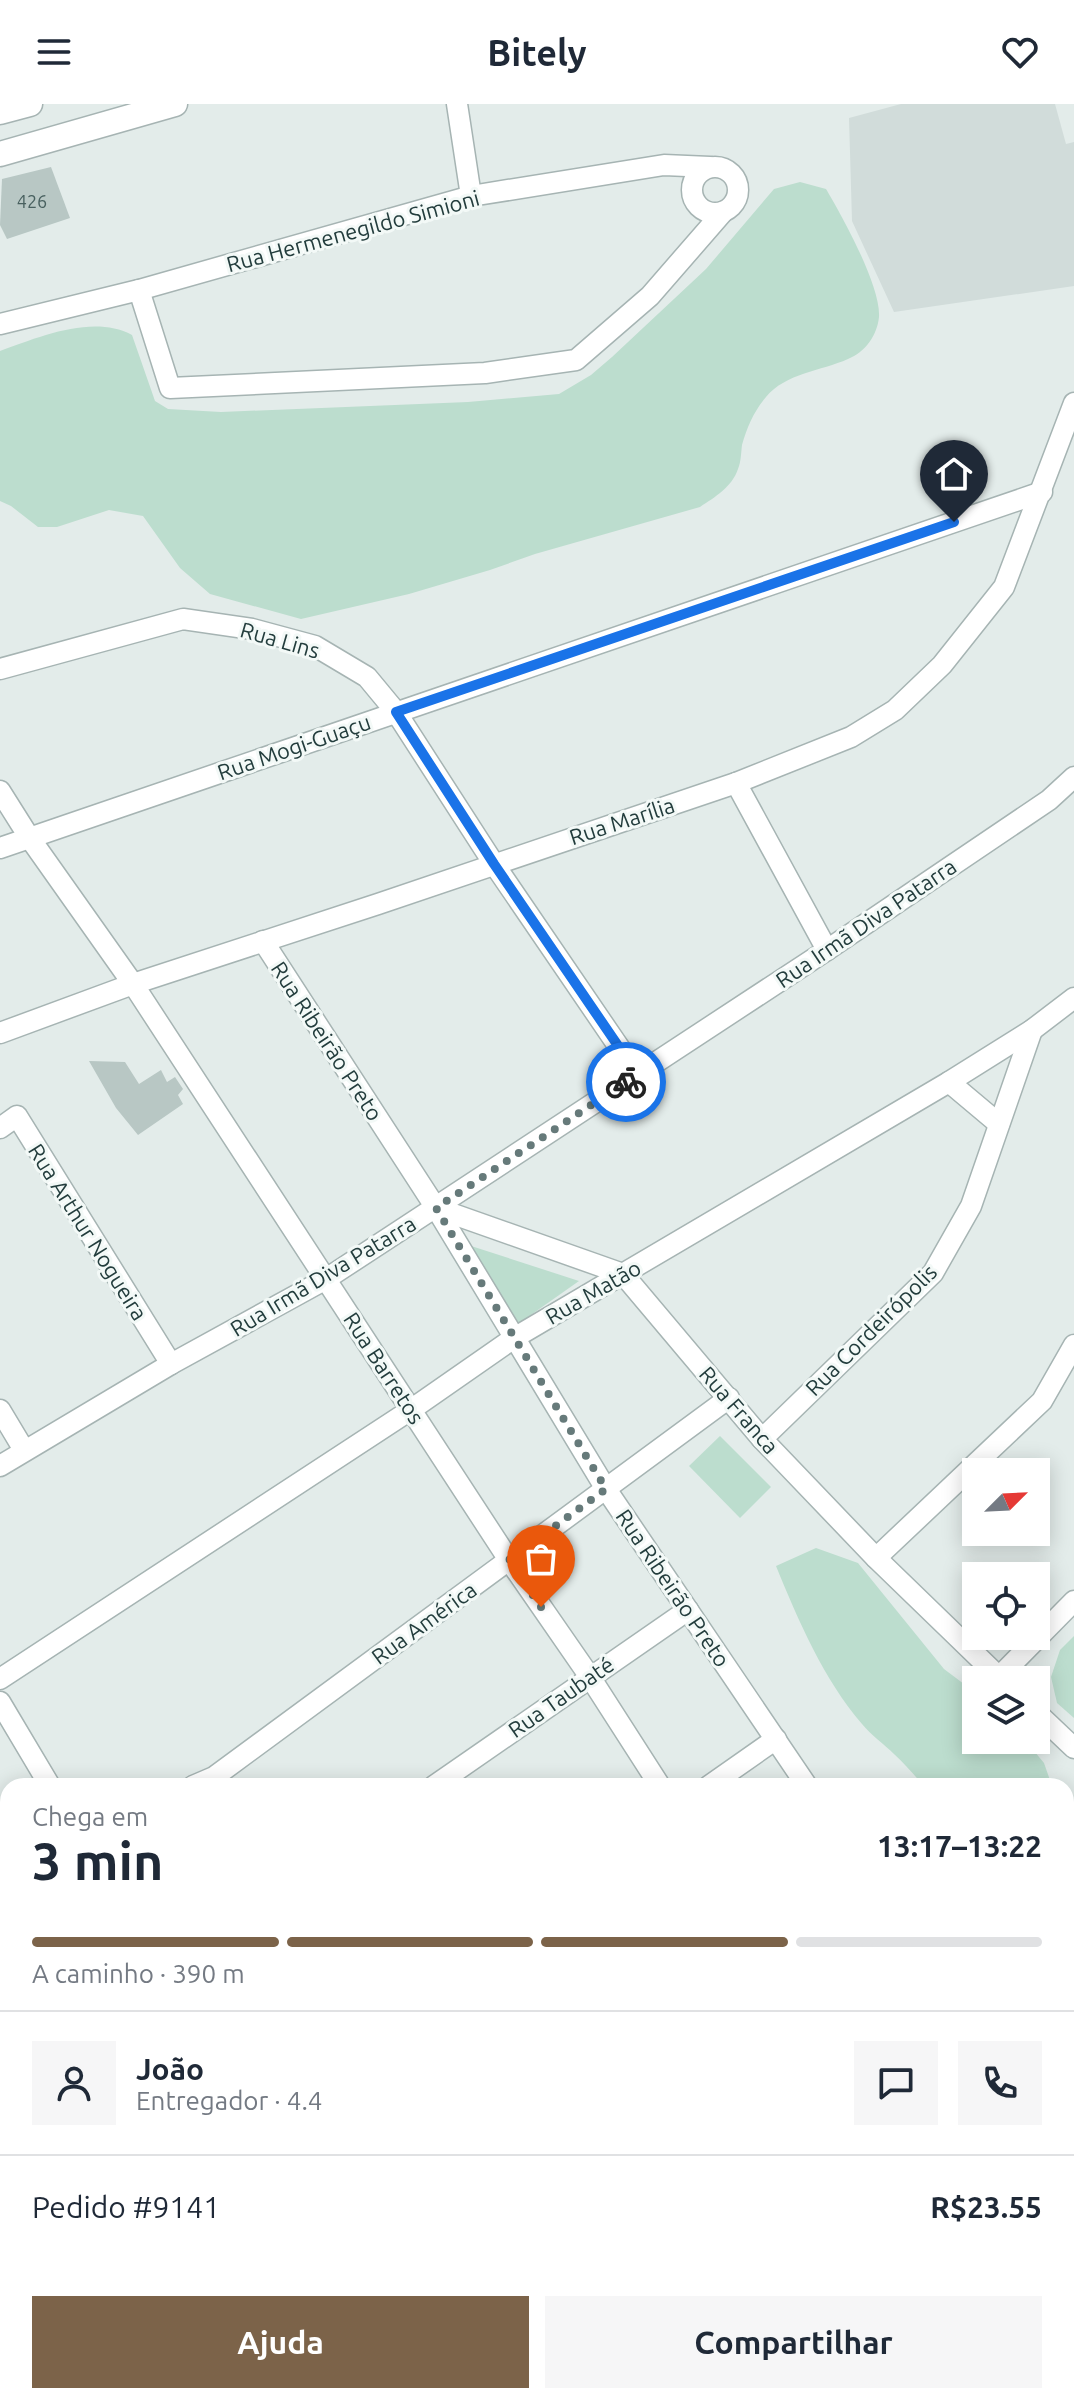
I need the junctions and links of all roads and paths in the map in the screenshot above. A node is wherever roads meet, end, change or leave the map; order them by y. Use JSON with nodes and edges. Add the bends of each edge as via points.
{"nodes":[{"id":1,"x":30,"y":104,"type":"edge"},
{"id":2,"x":175,"y":104,"type":"edge"},
{"id":3,"x":457,"y":104,"type":"edge"},
{"id":4,"x":0,"y":112,"type":"edge"},
{"id":5,"x":0,"y":154,"type":"edge"},
{"id":6,"x":710,"y":167,"type":"junction"},
{"id":7,"x":471,"y":196,"type":"junction"},
{"id":8,"x":723,"y":212,"type":"junction"},
{"id":9,"x":139,"y":290,"type":"junction"},
{"id":10,"x":1,"y":320,"type":"edge"},
{"id":11,"x":1074,"y":403,"type":"edge"},
{"id":12,"x":1042,"y":492,"type":"junction"},
{"id":13,"x":0,"y":669,"type":"edge"},
{"id":14,"x":396,"y":712,"type":"junction"},
{"id":15,"x":1074,"y":777,"type":"edge"},
{"id":16,"x":736,"y":783,"type":"junction"},
{"id":17,"x":0,"y":791,"type":"edge"},
{"id":18,"x":29,"y":837,"type":"junction"},
{"id":19,"x":0,"y":848,"type":"edge"},
{"id":20,"x":494,"y":864,"type":"junction"},
{"id":21,"x":263,"y":941,"type":"junction"},
{"id":22,"x":827,"y":950,"type":"junction"},
{"id":23,"x":133,"y":984,"type":"junction"},
{"id":24,"x":1074,"y":998,"type":"edge"},
{"id":25,"x":1032,"y":1030,"type":"junction"},
{"id":26,"x":0,"y":1033,"type":"edge"},
{"id":27,"x":638,"y":1075,"type":"junction"},
{"id":28,"x":949,"y":1082,"type":"junction"},
{"id":29,"x":999,"y":1124,"type":"junction"},
{"id":30,"x":0,"y":1128,"type":"edge"},
{"id":31,"x":436,"y":1208,"type":"junction"},
{"id":32,"x":623,"y":1274,"type":"junction"},
{"id":33,"x":326,"y":1279,"type":"junction"},
{"id":34,"x":514,"y":1338,"type":"junction"},
{"id":35,"x":1074,"y":1345,"type":"edge"},
{"id":36,"x":171,"y":1364,"type":"junction"},
{"id":37,"x":729,"y":1398,"type":"junction"},
{"id":38,"x":412,"y":1409,"type":"junction"},
{"id":39,"x":0,"y":1410,"type":"edge"},
{"id":40,"x":762,"y":1439,"type":"junction"},
{"id":41,"x":24,"y":1450,"type":"junction"},
{"id":42,"x":0,"y":1466,"type":"edge"},
{"id":43,"x":606,"y":1489,"type":"junction"},
{"id":44,"x":876,"y":1558,"type":"junction"},
{"id":45,"x":509,"y":1560,"type":"junction"},
{"id":46,"x":1074,"y":1601,"type":"edge"},
{"id":47,"x":688,"y":1610,"type":"junction"},
{"id":48,"x":988,"y":1666,"type":"edge"},
{"id":49,"x":1012,"y":1666,"type":"edge"},
{"id":50,"x":590,"y":1677,"type":"junction"},
{"id":51,"x":0,"y":1679,"type":"edge"},
{"id":52,"x":0,"y":1702,"type":"edge"},
{"id":53,"x":1050,"y":1725,"type":"edge"},
{"id":54,"x":776,"y":1739,"type":"junction"},
{"id":55,"x":1074,"y":1748,"type":"edge"},
{"id":56,"x":45,"y":1778,"type":"edge"},
{"id":57,"x":212,"y":1778,"type":"edge"},
{"id":58,"x":445,"y":1778,"type":"edge"},
{"id":59,"x":655,"y":1778,"type":"edge"},
{"id":60,"x":720,"y":1778,"type":"edge"},
{"id":61,"x":802,"y":1778,"type":"edge"}],
"edges":[{"from":1,"to":4,"type":"street"},
{"from":2,"to":5,"type":"street"},
{"from":3,"to":7,"type":"street"},
{"from":6,"to":7,"type":"street","name":"Rua Hermenegildo Simioni","via":[[664,165]]},
{"from":6,"to":8,"type":"street","via":[[725,169],[736,180],[735,202]]},
{"from":6,"to":8,"type":"street","via":[[693,182],[693,197],[701,209]]},
{"from":7,"to":9,"type":"street","name":"Rua Hermenegildo Simioni"},
{"from":8,"to":9,"type":"street","via":[[650,296],[576,360],[485,373],[170,388]]},
{"from":9,"to":10,"type":"street","name":"Rua Hermenegildo Simioni"},
{"from":11,"to":12,"type":"street","name":"Rua Marília"},
{"from":12,"to":14,"type":"street","name":"Rua Mogi-Guaçu"},
{"from":12,"to":16,"type":"street","name":"Rua Marília","via":[[1004,587],[942,665],[895,710],[851,737]]},
{"from":13,"to":14,"type":"street","name":"Rua Lins","via":[[183,619],[252,629],[315,646],[367,677]]},
{"from":14,"to":18,"type":"street","name":"Rua Mogi-Guaçu"},
{"from":14,"to":20,"type":"street","name":"Rua Lins"},
{"from":15,"to":22,"type":"street","name":"Rua Irmã Diva Patarra","via":[[1049,800]]},
{"from":16,"to":20,"type":"street","name":"Rua Marília"},
{"from":16,"to":22,"type":"street"},
{"from":17,"to":18,"type":"street","name":"Rua Barretos"},
{"from":18,"to":19,"type":"street","name":"Rua Mogi-Guaçu"},
{"from":18,"to":23,"type":"street","name":"Rua Barretos"},
{"from":20,"to":21,"type":"street","name":"Rua Marília"},
{"from":20,"to":27,"type":"street","name":"Rua Lins"},
{"from":21,"to":23,"type":"street","name":"Rua Marília"},
{"from":21,"to":31,"type":"street","name":"Rua Ribeirão Preto"},
{"from":22,"to":27,"type":"street","name":"Rua Irmã Diva Patarra"},
{"from":23,"to":26,"type":"street","name":"Rua Marília"},
{"from":23,"to":33,"type":"street","name":"Rua Barretos"},
{"from":24,"to":25,"type":"street","name":"Rua Matão"},
{"from":25,"to":28,"type":"street","name":"Rua Matão"},
{"from":25,"to":29,"type":"street","name":"Rua Cordeirópolis"},
{"from":27,"to":31,"type":"street","name":"Rua Irmã Diva Patarra"},
{"from":28,"to":29,"type":"street"},
{"from":28,"to":32,"type":"street","name":"Rua Matão"},
{"from":29,"to":40,"type":"street","name":"Rua Cordeirópolis","via":[[971,1206],[933,1273]]},
{"from":30,"to":36,"type":"street","name":"Rua Arthur Nogueira","via":[[17,1116]]},
{"from":31,"to":32,"type":"street"},
{"from":31,"to":33,"type":"street","name":"Rua Irmã Diva Patarra"},
{"from":31,"to":34,"type":"street","name":"Rua Ribeirão Preto"},
{"from":32,"to":34,"type":"street","name":"Rua Matão"},
{"from":32,"to":37,"type":"street","name":"Rua Franca"},
{"from":33,"to":36,"type":"street","name":"Rua Irmã Diva Patarra"},
{"from":33,"to":38,"type":"street","name":"Rua Barretos"},
{"from":34,"to":38,"type":"street","name":"Rua Matão"},
{"from":34,"to":43,"type":"street","name":"Rua Ribeirão Preto"},
{"from":35,"to":44,"type":"street","via":[[1042,1401]]},
{"from":36,"to":41,"type":"street","name":"Rua Irmã Diva Patarra"},
{"from":37,"to":40,"type":"street","name":"Rua Franca"},
{"from":37,"to":43,"type":"street","name":"Rua América"},
{"from":38,"to":45,"type":"street","name":"Rua Barretos"},
{"from":38,"to":51,"type":"street","name":"Rua Matão"},
{"from":39,"to":41,"type":"street"},
{"from":40,"to":44,"type":"street","name":"Rua Franca"},
{"from":41,"to":42,"type":"street","name":"Rua Irmã Diva Patarra"},
{"from":43,"to":45,"type":"street","name":"Rua América"},
{"from":43,"to":47,"type":"street","name":"Rua Ribeirão Preto"},
{"from":44,"to":48,"type":"street","name":"Rua Franca"},
{"from":45,"to":50,"type":"street","name":"Rua Barretos"},
{"from":45,"to":57,"type":"street","name":"Rua América"},
{"from":46,"to":49,"type":"street"},
{"from":47,"to":50,"type":"street","name":"Rua Taubaté"},
{"from":47,"to":54,"type":"street","name":"Rua Ribeirão Preto"},
{"from":50,"to":58,"type":"street","name":"Rua Taubaté"},
{"from":50,"to":59,"type":"street","name":"Rua Barretos"},
{"from":52,"to":56,"type":"street"},
{"from":53,"to":55,"type":"street"},
{"from":54,"to":60,"type":"street"},
{"from":54,"to":61,"type":"street","name":"Rua Ribeirão Preto"}]}
